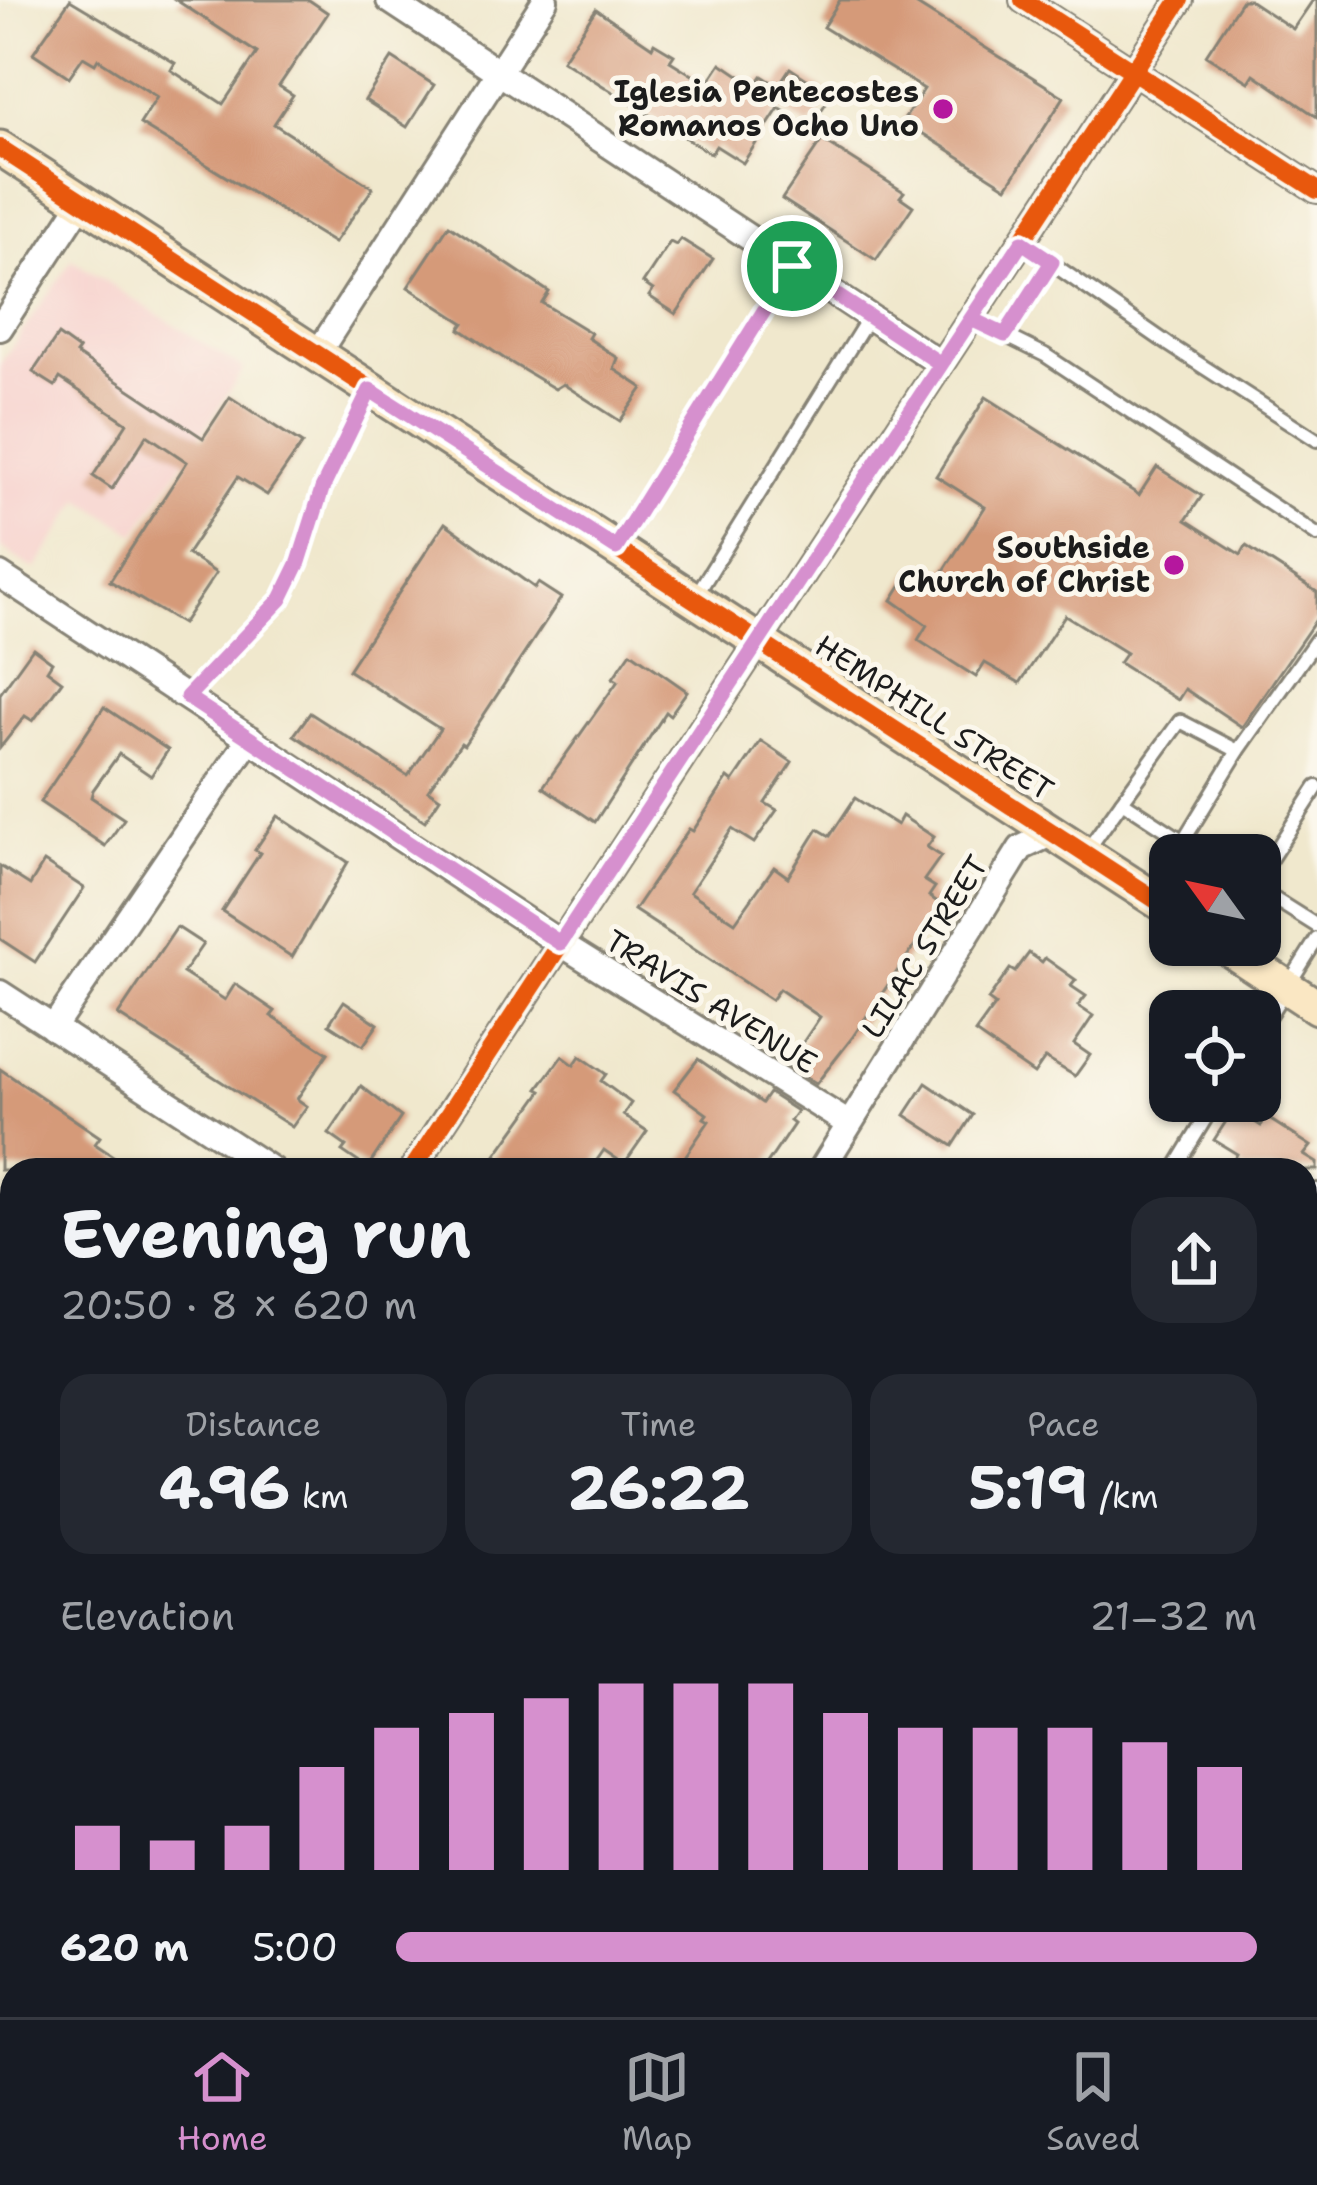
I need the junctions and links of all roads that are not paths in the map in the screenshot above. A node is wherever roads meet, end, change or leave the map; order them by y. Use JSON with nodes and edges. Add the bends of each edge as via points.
{"nodes":[{"id":1,"x":388,"y":0,"type":"edge"},
{"id":2,"x":545,"y":0,"type":"edge"},
{"id":3,"x":1023,"y":0,"type":"edge"},
{"id":4,"x":1180,"y":0,"type":"edge"},
{"id":5,"x":497,"y":72,"type":"junction"},
{"id":6,"x":1133,"y":72,"type":"junction"},
{"id":7,"x":0,"y":148,"type":"edge"},
{"id":8,"x":1317,"y":190,"type":"edge"},
{"id":9,"x":82,"y":202,"type":"junction"},
{"id":10,"x":1022,"y":242,"type":"junction"},
{"id":11,"x":1052,"y":262,"type":"junction"},
{"id":12,"x":792,"y":266,"type":"junction"},
{"id":13,"x":869,"y":317,"type":"junction"},
{"id":14,"x":971,"y":319,"type":"junction"},
{"id":15,"x":0,"y":328,"type":"edge"},
{"id":16,"x":1005,"y":335,"type":"junction"},
{"id":17,"x":316,"y":356,"type":"junction"},
{"id":18,"x":941,"y":364,"type":"junction"},
{"id":19,"x":370,"y":390,"type":"junction"},
{"id":20,"x":1317,"y":440,"type":"edge"},
{"id":21,"x":1317,"y":535,"type":"edge"},
{"id":22,"x":616,"y":548,"type":"junction"},
{"id":23,"x":0,"y":574,"type":"edge"},
{"id":24,"x":694,"y":598,"type":"junction"},
{"id":25,"x":1317,"y":639,"type":"edge"},
{"id":26,"x":760,"y":640,"type":"junction"},
{"id":27,"x":187,"y":697,"type":"junction"},
{"id":28,"x":250,"y":738,"type":"junction"},
{"id":29,"x":1238,"y":752,"type":"junction"},
{"id":30,"x":1317,"y":787,"type":"edge"},
{"id":31,"x":1121,"y":801,"type":"junction"},
{"id":32,"x":1055,"y":832,"type":"junction"},
{"id":33,"x":1172,"y":834,"type":"edge"},
{"id":34,"x":1187,"y":834,"type":"edge"},
{"id":35,"x":1281,"y":842,"type":"edge"},
{"id":36,"x":1086,"y":853,"type":"junction"},
{"id":37,"x":1149,"y":895,"type":"edge"},
{"id":38,"x":1281,"y":903,"type":"edge"},
{"id":39,"x":1317,"y":926,"type":"edge"},
{"id":40,"x":1317,"y":939,"type":"edge"},
{"id":41,"x":560,"y":943,"type":"junction"},
{"id":42,"x":1254,"y":966,"type":"edge"},
{"id":43,"x":1286,"y":988,"type":"junction"},
{"id":44,"x":0,"y":993,"type":"edge"},
{"id":45,"x":1281,"y":996,"type":"edge"},
{"id":46,"x":1317,"y":1007,"type":"edge"},
{"id":47,"x":53,"y":1028,"type":"junction"},
{"id":48,"x":1203,"y":1122,"type":"edge"},
{"id":49,"x":849,"y":1124,"type":"junction"},
{"id":50,"x":253,"y":1158,"type":"edge"},
{"id":51,"x":420,"y":1158,"type":"edge"},
{"id":52,"x":829,"y":1158,"type":"edge"},
{"id":53,"x":1181,"y":1158,"type":"edge"}],
"edges":[{"from":1,"to":5,"type":"street"},
{"from":2,"to":5,"type":"street"},
{"from":3,"to":6,"type":"street"},
{"from":4,"to":6,"type":"street"},
{"from":5,"to":12,"type":"street"},
{"from":5,"to":17,"type":"street"},
{"from":6,"to":8,"type":"street"},
{"from":6,"to":10,"type":"street"},
{"from":7,"to":9,"type":"main road","name":"HEMPHILL STREET"},
{"from":9,"to":15,"type":"street"},
{"from":9,"to":17,"type":"main road","name":"HEMPHILL STREET"},
{"from":10,"to":11,"type":"lane"},
{"from":10,"to":14,"type":"street"},
{"from":11,"to":16,"type":"lane"},
{"from":11,"to":20,"type":"lane"},
{"from":12,"to":13,"type":"street"},
{"from":12,"to":22,"type":"lane"},
{"from":13,"to":18,"type":"street"},
{"from":13,"to":24,"type":"lane"},
{"from":14,"to":16,"type":"lane"},
{"from":14,"to":18,"type":"street"},
{"from":16,"to":21,"type":"lane"},
{"from":17,"to":19,"type":"main road","name":"HEMPHILL STREET"},
{"from":18,"to":26,"type":"street"},
{"from":19,"to":22,"type":"main road","name":"HEMPHILL STREET"},
{"from":19,"to":27,"type":"lane","via":[[281,599]]},
{"from":22,"to":24,"type":"main road","name":"HEMPHILL STREET"},
{"from":23,"to":27,"type":"street","name":"TRAVIS AVENUE"},
{"from":24,"to":26,"type":"main road","name":"HEMPHILL STREET"},
{"from":25,"to":29,"type":"lane"},
{"from":26,"to":32,"type":"main road","name":"HEMPHILL STREET"},
{"from":26,"to":41,"type":"street"},
{"from":27,"to":28,"type":"street","name":"TRAVIS AVENUE"},
{"from":28,"to":41,"type":"street","name":"TRAVIS AVENUE"},
{"from":28,"to":47,"type":"street"},
{"from":29,"to":31,"type":"lane","via":[[1180,721]]},
{"from":29,"to":34,"type":"lane"},
{"from":30,"to":35,"type":"lane"},
{"from":31,"to":33,"type":"lane"},
{"from":31,"to":36,"type":"lane"},
{"from":32,"to":36,"type":"main road","name":"HEMPHILL STREET"},
{"from":32,"to":49,"type":"street","name":"LILAC STREET","via":[[1021,848]]},
{"from":36,"to":37,"type":"main road","name":"HEMPHILL STREET"},
{"from":38,"to":39,"type":"lane"},
{"from":40,"to":43,"type":"lane"},
{"from":41,"to":49,"type":"street","name":"TRAVIS AVENUE"},
{"from":41,"to":51,"type":"street"},
{"from":42,"to":43,"type":"main road"},
{"from":43,"to":45,"type":"lane"},
{"from":43,"to":46,"type":"main road"},
{"from":44,"to":47,"type":"street"},
{"from":47,"to":50,"type":"street"},
{"from":48,"to":53,"type":"lane"},
{"from":49,"to":52,"type":"street","name":"LILAC STREET"}]}
